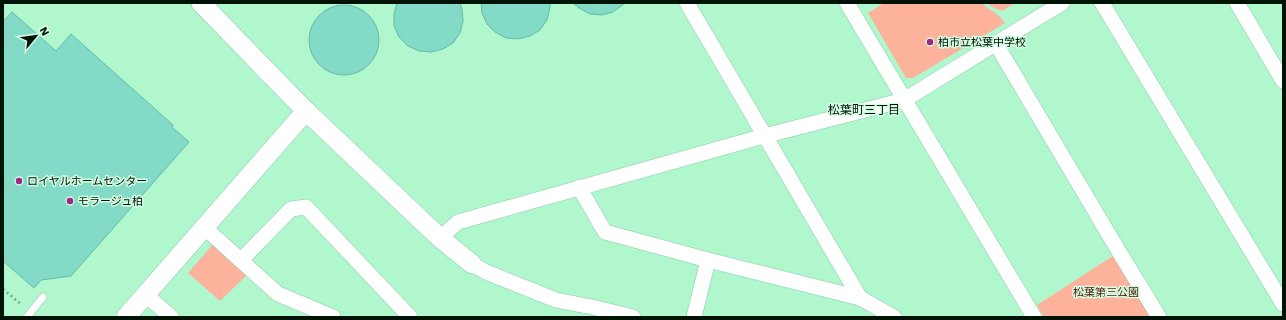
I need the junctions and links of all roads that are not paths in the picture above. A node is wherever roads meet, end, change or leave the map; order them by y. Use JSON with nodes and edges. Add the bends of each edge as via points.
{"nodes":[{"id":1,"x":201,"y":3,"type":"edge"},
{"id":2,"x":687,"y":3,"type":"edge"},
{"id":3,"x":847,"y":3,"type":"edge"},
{"id":4,"x":1062,"y":3,"type":"edge"},
{"id":5,"x":1102,"y":3,"type":"edge"},
{"id":6,"x":1237,"y":3,"type":"edge"},
{"id":7,"x":996,"y":44,"type":"junction"},
{"id":8,"x":1283,"y":82,"type":"edge"},
{"id":9,"x":904,"y":100,"type":"junction"},
{"id":10,"x":306,"y":111,"type":"junction"},
{"id":11,"x":764,"y":136,"type":"junction"},
{"id":12,"x":579,"y":187,"type":"junction"},
{"id":13,"x":204,"y":227,"type":"junction"},
{"id":14,"x":440,"y":238,"type":"junction"},
{"id":15,"x":241,"y":260,"type":"junction"},
{"id":16,"x":708,"y":260,"type":"junction"},
{"id":17,"x":472,"y":264,"type":"joint"},
{"id":18,"x":146,"y":295,"type":"junction"},
{"id":19,"x":43,"y":297,"type":"dead end"},
{"id":20,"x":860,"y":298,"type":"junction"},
{"id":21,"x":1283,"y":304,"type":"edge"},
{"id":22,"x":27,"y":317,"type":"edge"},
{"id":23,"x":126,"y":317,"type":"edge"},
{"id":24,"x":171,"y":317,"type":"edge"},
{"id":25,"x":333,"y":317,"type":"edge"},
{"id":26,"x":410,"y":317,"type":"edge"},
{"id":27,"x":629,"y":317,"type":"edge"},
{"id":28,"x":694,"y":317,"type":"edge"},
{"id":29,"x":894,"y":317,"type":"edge"},
{"id":30,"x":1034,"y":317,"type":"edge"},
{"id":31,"x":1159,"y":317,"type":"edge"}],
"edges":[{"from":1,"to":10,"type":"street"},
{"from":2,"to":11,"type":"street"},
{"from":3,"to":9,"type":"street"},
{"from":4,"to":7,"type":"street"},
{"from":5,"to":21,"type":"street"},
{"from":6,"to":8,"type":"street"},
{"from":7,"to":9,"type":"street"},
{"from":7,"to":31,"type":"street"},
{"from":9,"to":11,"type":"street"},
{"from":9,"to":30,"type":"street"},
{"from":10,"to":13,"type":"street"},
{"from":10,"to":14,"type":"street"},
{"from":11,"to":12,"type":"street"},
{"from":11,"to":20,"type":"street"},
{"from":12,"to":14,"type":"street","via":[[458,222]]},
{"from":12,"to":16,"type":"street","via":[[606,232]]},
{"from":13,"to":15,"type":"street"},
{"from":13,"to":18,"type":"street"},
{"from":14,"to":17,"type":"street"},
{"from":15,"to":25,"type":"street","via":[[278,294]]},
{"from":15,"to":26,"type":"street","via":[[291,209],[306,207]]},
{"from":16,"to":20,"type":"street"},
{"from":16,"to":28,"type":"street"},
{"from":17,"to":27,"type":"street","via":[[556,300]]},
{"from":18,"to":23,"type":"street"},
{"from":18,"to":24,"type":"street"},
{"from":19,"to":22,"type":"lane"},
{"from":20,"to":29,"type":"street"}]}
